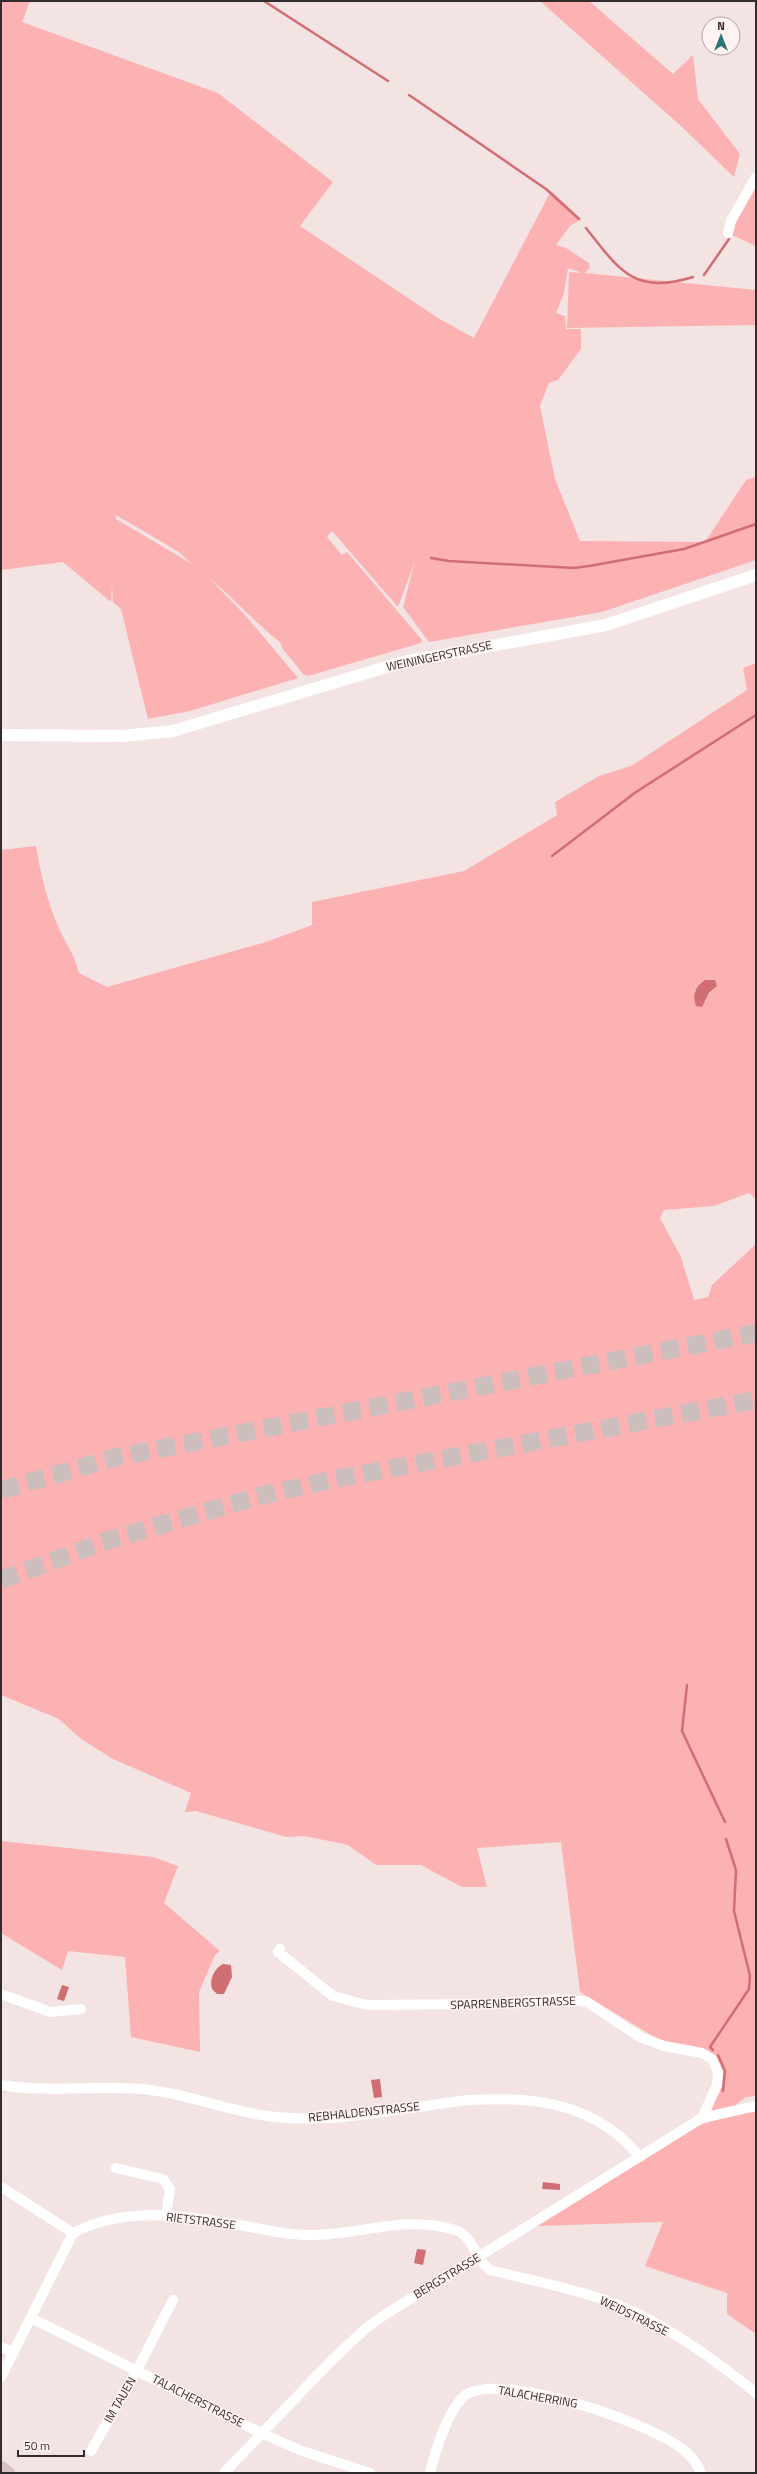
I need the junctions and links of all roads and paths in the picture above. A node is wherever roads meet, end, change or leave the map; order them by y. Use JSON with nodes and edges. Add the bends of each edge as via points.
{"nodes":[{"id":1,"x":756,"y":177,"type":"edge"},
{"id":2,"x":728,"y":233,"type":"dead end"},
{"id":3,"x":756,"y":575,"type":"edge"},
{"id":4,"x":1,"y":735,"type":"edge"},
{"id":5,"x":280,"y":1949,"type":"dead end"},
{"id":6,"x":1,"y":1994,"type":"edge"},
{"id":7,"x":82,"y":2009,"type":"dead end"},
{"id":8,"x":1,"y":2085,"type":"edge"},
{"id":9,"x":756,"y":2106,"type":"edge"},
{"id":10,"x":702,"y":2118,"type":"junction"},
{"id":11,"x":640,"y":2157,"type":"junction"},
{"id":12,"x":116,"y":2168,"type":"dead end"},
{"id":13,"x":1,"y":2187,"type":"edge"},
{"id":14,"x":166,"y":2216,"type":"junction"},
{"id":15,"x":73,"y":2233,"type":"junction"},
{"id":16,"x":479,"y":2257,"type":"junction"},
{"id":17,"x":173,"y":2300,"type":"dead end"},
{"id":18,"x":31,"y":2318,"type":"junction"},
{"id":19,"x":1,"y":2347,"type":"edge"},
{"id":20,"x":14,"y":2353,"type":"junction"},
{"id":21,"x":137,"y":2370,"type":"junction"},
{"id":22,"x":1,"y":2377,"type":"edge"},
{"id":23,"x":756,"y":2393,"type":"edge"},
{"id":24,"x":263,"y":2434,"type":"junction"},
{"id":25,"x":91,"y":2451,"type":"dead end"},
{"id":26,"x":1,"y":2468,"type":"edge"},
{"id":27,"x":8,"y":2473,"type":"edge"},
{"id":28,"x":224,"y":2473,"type":"edge"},
{"id":29,"x":370,"y":2473,"type":"edge"},
{"id":30,"x":430,"y":2473,"type":"edge"},
{"id":31,"x":701,"y":2473,"type":"edge"}],
"edges":[{"from":1,"to":2,"type":"street","via":[[731,221]]},
{"from":3,"to":4,"type":"street","name":"WEININGERSTRASSE","via":[[606,625],[403,662],[173,731],[122,736]]},
{"from":5,"to":10,"type":"street","name":"SPARRENBERGSTRASSE","via":[[278,1952],[333,1996],[352,2003],[443,2006],[563,1999],[587,2002],[640,2037],[664,2046],[702,2053],[712,2059],[718,2072],[717,2085]]},
{"from":6,"to":7,"type":"street","via":[[50,2012]]},
{"from":8,"to":11,"type":"street","name":"REBHALDENSTRASSE","via":[[41,2090],[128,2088],[160,2091],[235,2110],[267,2116],[302,2118],[333,2117],[468,2100],[531,2101],[567,2108],[593,2117],[620,2135]]},
{"from":9,"to":10,"type":"street"},
{"from":10,"to":11,"type":"street","name":"BERGSTRASSE"},
{"from":11,"to":16,"type":"street","name":"BERGSTRASSE"},
{"from":12,"to":14,"type":"street","via":[[163,2180],[170,2189]]},
{"from":13,"to":15,"type":"street"},
{"from":14,"to":15,"type":"street","name":"RIETSTRASSE","via":[[133,2215],[110,2218]]},
{"from":14,"to":16,"type":"street","name":"RIETSTRASSE","via":[[199,2218],[308,2235],[379,2226],[434,2225],[462,2233]]},
{"from":15,"to":18,"type":"street"},
{"from":16,"to":23,"type":"street","name":"WEIDSTRASSE","via":[[490,2270],[595,2297],[647,2320],[699,2352]]},
{"from":16,"to":24,"type":"street","name":"BERGSTRASSE","via":[[366,2328],[330,2362]]},
{"from":17,"to":21,"type":"street","name":"IM TAUEN"},
{"from":18,"to":20,"type":"street"},
{"from":18,"to":21,"type":"street","name":"TALACHERSTRASSE"},
{"from":19,"to":20,"type":"street"},
{"from":20,"to":22,"type":"street"},
{"from":21,"to":24,"type":"street","name":"TALACHERSTRASSE"},
{"from":21,"to":25,"type":"street","name":"IM TAUEN"},
{"from":24,"to":28,"type":"street","name":"BERGSTRASSE"},
{"from":24,"to":29,"type":"street","name":"TALACHERSTRASSE","via":[[302,2451]]},
{"from":26,"to":27,"type":"main road"},
{"from":30,"to":31,"type":"street","name":"TALACHERRING","via":[[455,2404],[469,2393],[486,2388],[556,2397],[589,2406],[644,2428],[685,2450],[697,2463]]}]}
